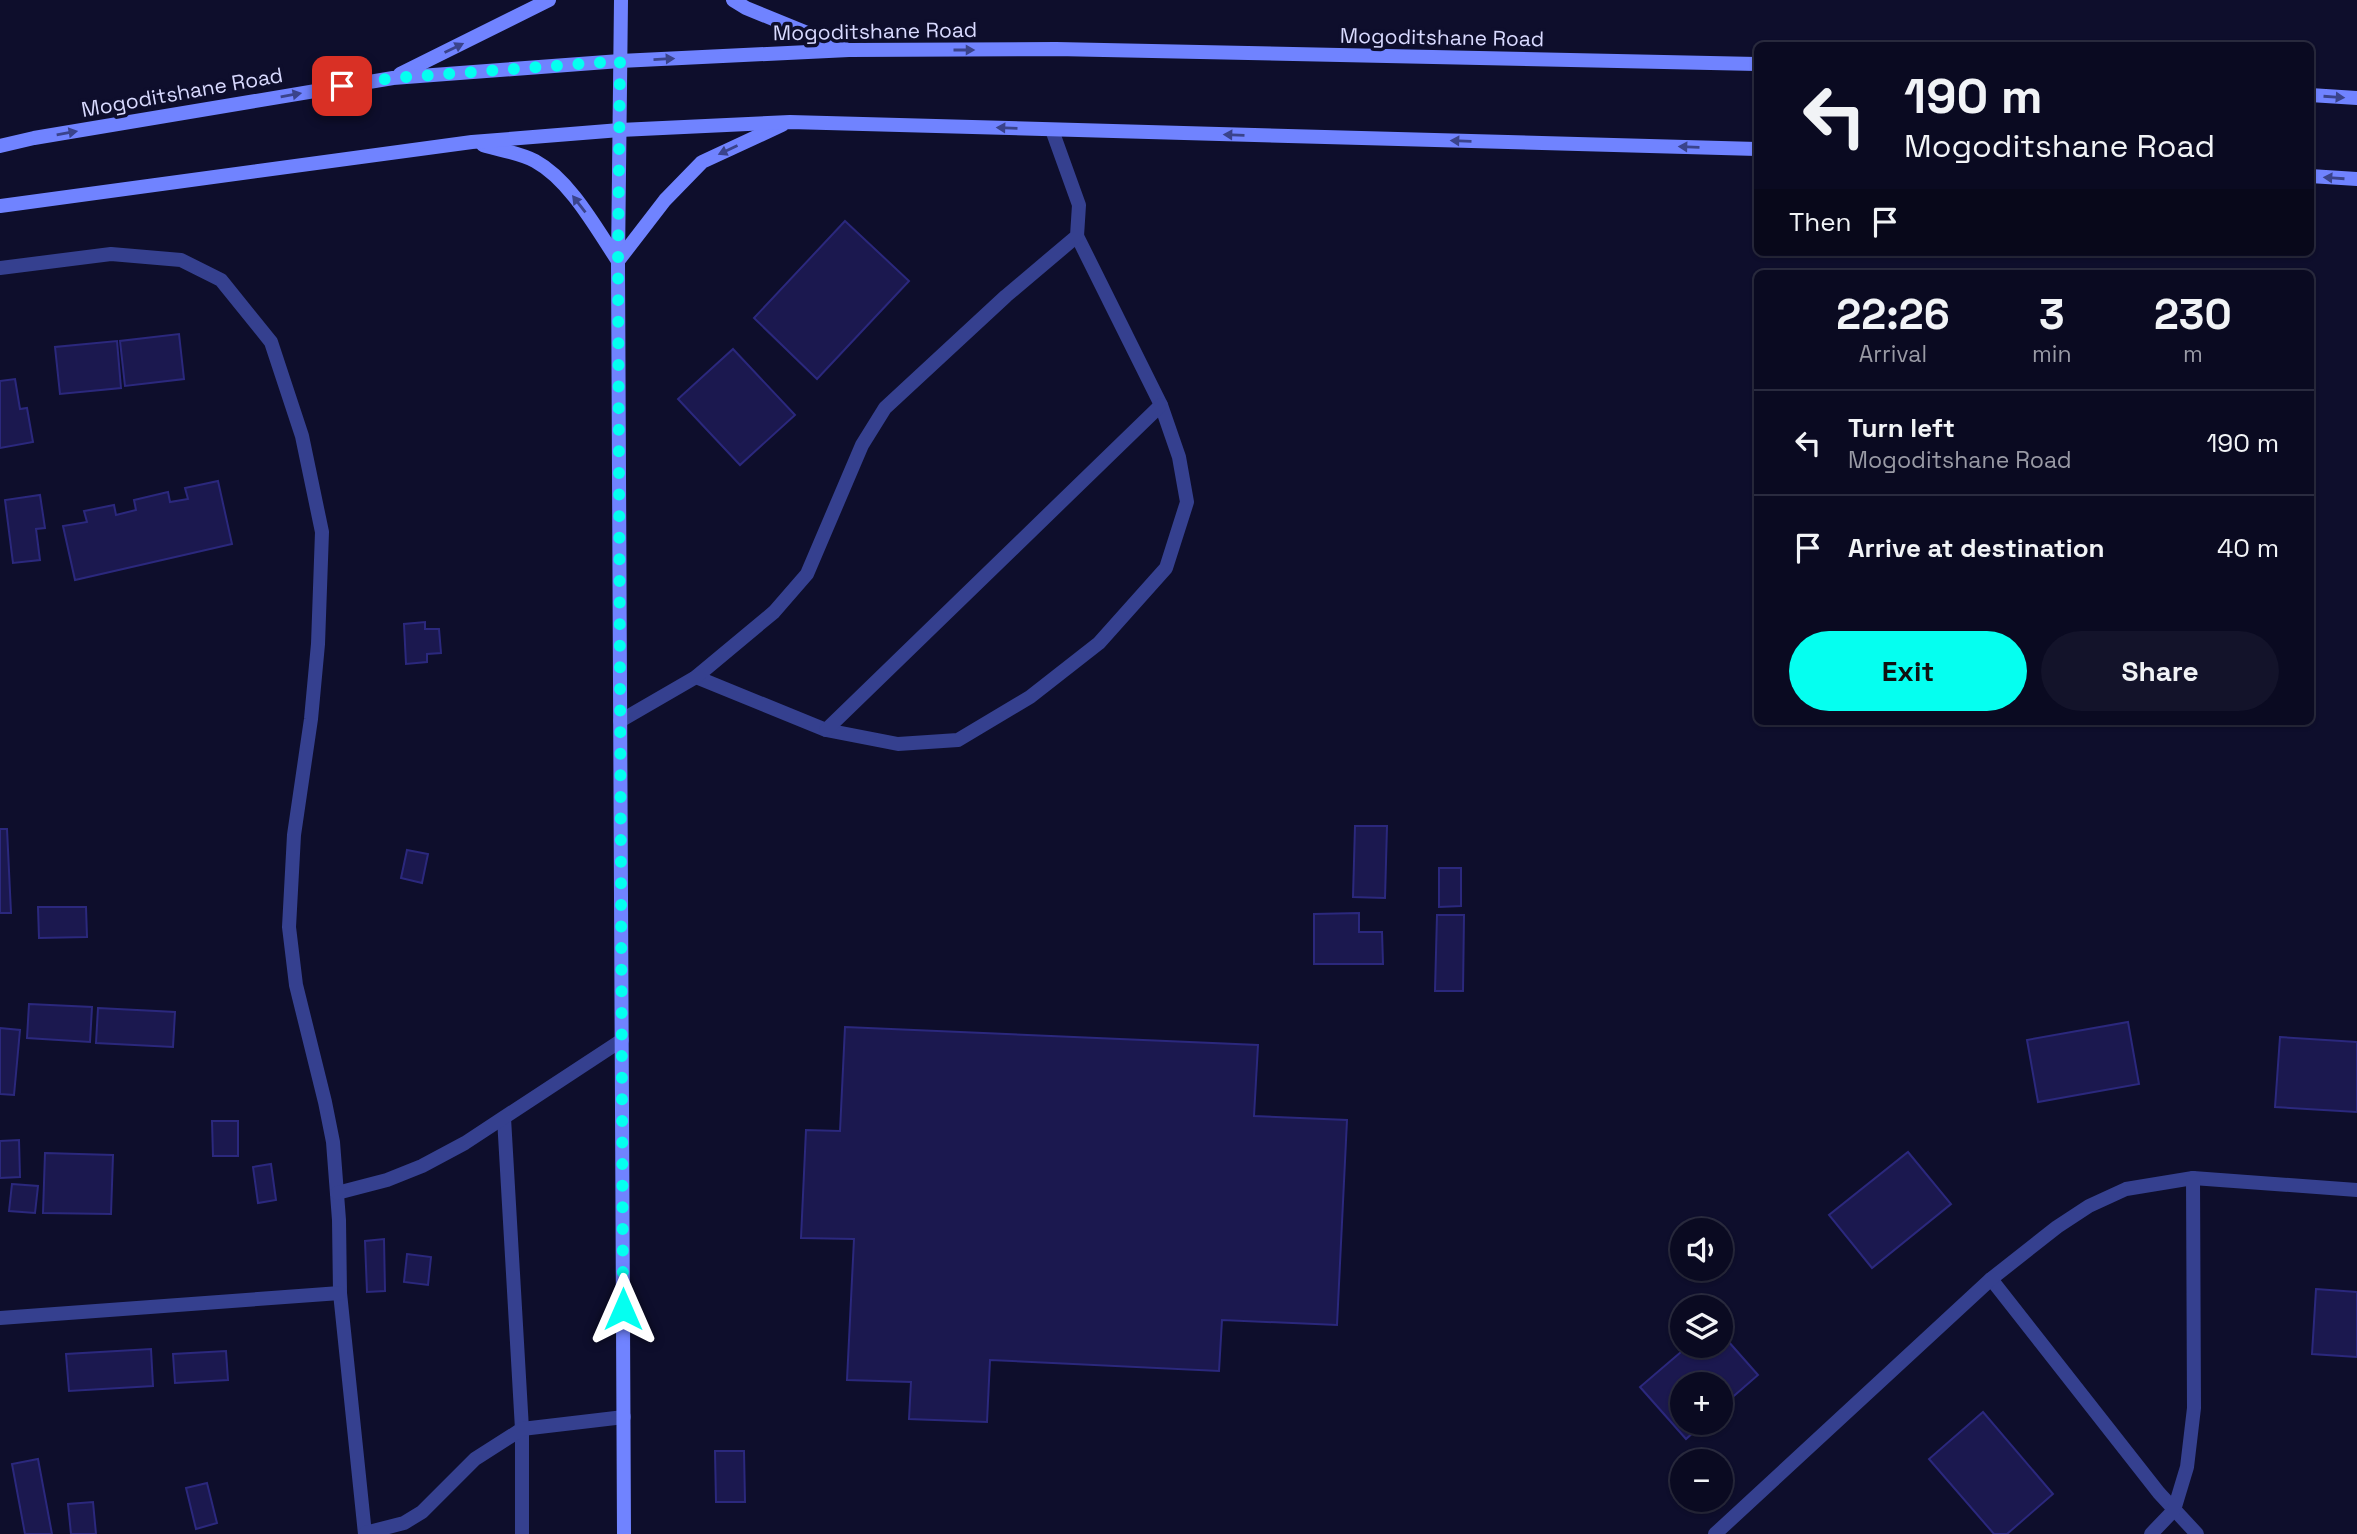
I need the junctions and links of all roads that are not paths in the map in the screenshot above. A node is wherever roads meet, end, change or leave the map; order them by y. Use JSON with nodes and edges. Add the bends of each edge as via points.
{"nodes":[{"id":1,"x":549,"y":0,"type":"edge"},
{"id":2,"x":621,"y":0,"type":"edge"},
{"id":3,"x":733,"y":0,"type":"edge"},
{"id":4,"x":849,"y":50,"type":"junction"},
{"id":5,"x":620,"y":61,"type":"junction"},
{"id":6,"x":1754,"y":64,"type":"edge"},
{"id":7,"x":393,"y":78,"type":"junction"},
{"id":8,"x":2314,"y":95,"type":"edge"},
{"id":9,"x":2357,"y":98,"type":"edge"},
{"id":10,"x":790,"y":122,"type":"junction"},
{"id":11,"x":620,"y":130,"type":"junction"},
{"id":12,"x":1052,"y":130,"type":"junction"},
{"id":13,"x":472,"y":142,"type":"junction"},
{"id":14,"x":0,"y":146,"type":"edge"},
{"id":15,"x":1754,"y":149,"type":"edge"},
{"id":16,"x":2314,"y":176,"type":"edge"},
{"id":17,"x":2357,"y":180,"type":"edge"},
{"id":18,"x":0,"y":206,"type":"edge"},
{"id":19,"x":1077,"y":236,"type":"junction"},
{"id":20,"x":618,"y":261,"type":"junction"},
{"id":21,"x":0,"y":268,"type":"edge"},
{"id":22,"x":1161,"y":405,"type":"junction"},
{"id":23,"x":696,"y":677,"type":"junction"},
{"id":24,"x":620,"y":721,"type":"junction"},
{"id":25,"x":826,"y":730,"type":"junction"},
{"id":26,"x":622,"y":1040,"type":"junction"},
{"id":27,"x":503,"y":1118,"type":"junction"},
{"id":28,"x":2193,"y":1178,"type":"junction"},
{"id":29,"x":2357,"y":1190,"type":"edge"},
{"id":30,"x":337,"y":1193,"type":"junction"},
{"id":31,"x":1991,"y":1279,"type":"junction"},
{"id":32,"x":340,"y":1293,"type":"junction"},
{"id":33,"x":0,"y":1318,"type":"edge"},
{"id":34,"x":624,"y":1417,"type":"junction"},
{"id":35,"x":522,"y":1429,"type":"junction"},
{"id":36,"x":2174,"y":1510,"type":"junction"},
{"id":37,"x":365,"y":1533,"type":"edge"},
{"id":38,"x":522,"y":1534,"type":"edge"},
{"id":39,"x":624,"y":1534,"type":"edge"},
{"id":40,"x":1715,"y":1534,"type":"edge"},
{"id":41,"x":2151,"y":1534,"type":"edge"},
{"id":42,"x":2197,"y":1534,"type":"edge"}],
"edges":[{"from":7,"to":1,"type":"main road","one_way":true},
{"from":2,"to":5,"type":"main road"},
{"from":3,"to":4,"type":"main road"},
{"from":5,"to":4,"type":"main road","name":"Mogoditshane Road","one_way":true},
{"from":4,"to":6,"type":"main road","name":"Mogoditshane Road","one_way":true,"via":[[1056,49]]},
{"from":5,"to":7,"type":"main road","name":"Mogoditshane Road"},
{"from":5,"to":11,"type":"main road"},
{"from":14,"to":7,"type":"main road","name":"Mogoditshane Road","one_way":true},
{"from":8,"to":9,"type":"main road","one_way":true},
{"from":10,"to":11,"type":"main road"},
{"from":12,"to":10,"type":"main road","one_way":true},
{"from":10,"to":20,"type":"main road","one_way":true,"via":[[702,162],[665,200]]},
{"from":11,"to":13,"type":"main road"},
{"from":11,"to":20,"type":"main road"},
{"from":15,"to":12,"type":"main road","one_way":true},
{"from":12,"to":19,"type":"street","via":[[1079,205]]},
{"from":13,"to":18,"type":"main road"},
{"from":20,"to":13,"type":"main road","one_way":true,"via":[[557,178],[534,160]]},
{"from":17,"to":16,"type":"main road","one_way":true},
{"from":19,"to":22,"type":"street"},
{"from":19,"to":23,"type":"street","via":[[885,408],[862,445],[807,574],[774,612]]},
{"from":20,"to":24,"type":"main road"},
{"from":21,"to":30,"type":"street","via":[[111,254],[181,260],[221,280],[271,342],[302,436],[322,533],[318,645],[294,835],[289,927],[296,985],[333,1142]]},
{"from":22,"to":25,"type":"street"},
{"from":22,"to":25,"type":"street","via":[[1179,457],[1187,502],[1166,568],[1099,643],[1030,697],[958,740],[898,744]]},
{"from":23,"to":24,"type":"street"},
{"from":23,"to":25,"type":"street"},
{"from":24,"to":26,"type":"main road"},
{"from":26,"to":27,"type":"street"},
{"from":26,"to":34,"type":"main road"},
{"from":27,"to":30,"type":"street","via":[[422,1166]]},
{"from":27,"to":35,"type":"street"},
{"from":28,"to":29,"type":"street"},
{"from":28,"to":31,"type":"street","via":[[2126,1189],[2089,1206]]},
{"from":28,"to":36,"type":"street","via":[[2194,1408],[2187,1467]]},
{"from":30,"to":32,"type":"street"},
{"from":31,"to":36,"type":"street"},
{"from":31,"to":40,"type":"street"},
{"from":32,"to":33,"type":"street"},
{"from":32,"to":37,"type":"street"},
{"from":34,"to":35,"type":"street"},
{"from":34,"to":39,"type":"main road"},
{"from":35,"to":37,"type":"street","via":[[475,1460],[404,1523]]},
{"from":35,"to":38,"type":"street"},
{"from":36,"to":41,"type":"street"},
{"from":36,"to":42,"type":"street"}]}
